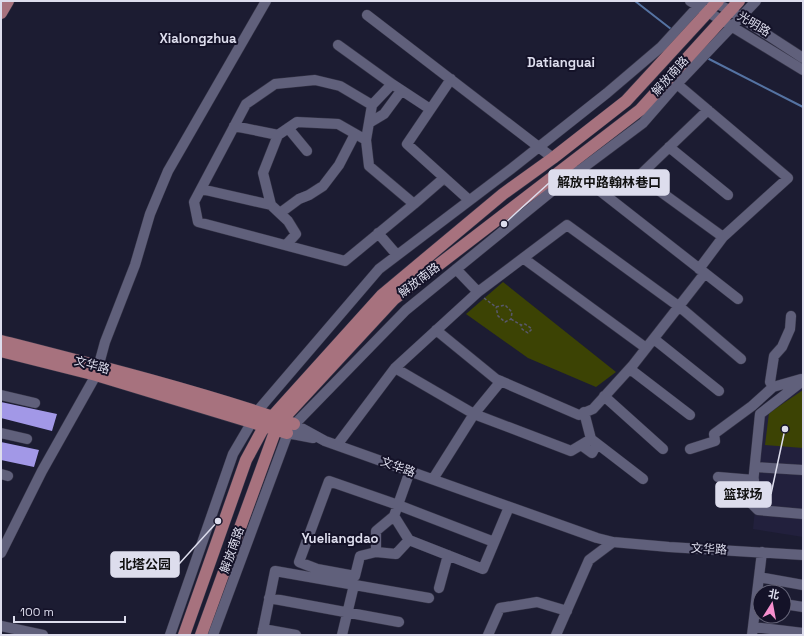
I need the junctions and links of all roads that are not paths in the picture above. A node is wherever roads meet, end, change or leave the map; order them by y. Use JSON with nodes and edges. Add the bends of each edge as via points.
{"nodes":[{"id":1,"x":8,"y":1,"type":"edge"},
{"id":2,"x":266,"y":1,"type":"edge"},
{"id":3,"x":739,"y":1,"type":"edge"},
{"id":4,"x":756,"y":1,"type":"edge"},
{"id":5,"x":706,"y":4,"type":"edge"},
{"id":6,"x":730,"y":5,"type":"edge"},
{"id":7,"x":1,"y":13,"type":"edge"},
{"id":8,"x":367,"y":15,"type":"dead end"},
{"id":9,"x":740,"y":17,"type":"junction"},
{"id":10,"x":721,"y":19,"type":"junction"},
{"id":11,"x":732,"y":26,"type":"junction"},
{"id":12,"x":338,"y":45,"type":"dead end"},
{"id":13,"x":803,"y":58,"type":"edge"},
{"id":14,"x":803,"y":70,"type":"edge"},
{"id":15,"x":451,"y":79,"type":"junction"},
{"id":16,"x":392,"y":84,"type":"junction"},
{"id":17,"x":677,"y":84,"type":"junction"},
{"id":18,"x":401,"y":90,"type":"junction"},
{"id":19,"x":372,"y":105,"type":"junction"},
{"id":20,"x":430,"y":109,"type":"junction"},
{"id":21,"x":708,"y":110,"type":"junction"},
{"id":22,"x":369,"y":123,"type":"junction"},
{"id":23,"x":234,"y":126,"type":"junction"},
{"id":24,"x":288,"y":128,"type":"junction"},
{"id":25,"x":355,"y":134,"type":"junction"},
{"id":26,"x":278,"y":135,"type":"junction"},
{"id":27,"x":366,"y":140,"type":"junction"},
{"id":28,"x":538,"y":148,"type":"junction"},
{"id":29,"x":669,"y":148,"type":"junction"},
{"id":30,"x":307,"y":152,"type":"dead end"},
{"id":31,"x":552,"y":158,"type":"junction"},
{"id":32,"x":572,"y":169,"type":"junction"},
{"id":33,"x":444,"y":178,"type":"junction"},
{"id":34,"x":201,"y":189,"type":"junction"},
{"id":35,"x":728,"y":194,"type":"dead end"},
{"id":36,"x":469,"y":200,"type":"junction"},
{"id":37,"x":414,"y":204,"type":"junction"},
{"id":38,"x":271,"y":205,"type":"junction"},
{"id":39,"x":280,"y":213,"type":"junction"},
{"id":40,"x":378,"y":233,"type":"junction"},
{"id":41,"x":723,"y":237,"type":"junction"},
{"id":42,"x":286,"y":246,"type":"junction"},
{"id":43,"x":397,"y":255,"type":"junction"},
{"id":44,"x":523,"y":258,"type":"junction"},
{"id":45,"x":456,"y":269,"type":"junction"},
{"id":46,"x":702,"y":271,"type":"junction"},
{"id":47,"x":478,"y":292,"type":"junction"},
{"id":48,"x":738,"y":299,"type":"dead end"},
{"id":49,"x":679,"y":306,"type":"junction"},
{"id":50,"x":791,"y":316,"type":"dead end"},
{"id":51,"x":436,"y":330,"type":"junction"},
{"id":52,"x":654,"y":339,"type":"junction"},
{"id":53,"x":1,"y":341,"type":"edge"},
{"id":54,"x":646,"y":348,"type":"junction"},
{"id":55,"x":1,"y":351,"type":"edge"},
{"id":56,"x":741,"y":359,"type":"dead end"},
{"id":57,"x":395,"y":368,"type":"junction"},
{"id":58,"x":630,"y":369,"type":"junction"},
{"id":59,"x":97,"y":370,"type":"junction"},
{"id":60,"x":803,"y":378,"type":"edge"},
{"id":61,"x":502,"y":381,"type":"junction"},
{"id":62,"x":803,"y":382,"type":"edge"},
{"id":63,"x":773,"y":387,"type":"junction"},
{"id":64,"x":719,"y":391,"type":"dead end"},
{"id":65,"x":1,"y":395,"type":"edge"},
{"id":66,"x":604,"y":396,"type":"junction"},
{"id":67,"x":35,"y":403,"type":"dead end"},
{"id":68,"x":584,"y":412,"type":"junction"},
{"id":69,"x":474,"y":414,"type":"junction"},
{"id":70,"x":690,"y":415,"type":"dead end"},
{"id":71,"x":255,"y":417,"type":"junction"},
{"id":72,"x":279,"y":425,"type":"junction"},
{"id":73,"x":1,"y":433,"type":"edge"},
{"id":74,"x":27,"y":439,"type":"dead end"},
{"id":75,"x":594,"y":442,"type":"junction"},
{"id":76,"x":337,"y":445,"type":"junction"},
{"id":77,"x":663,"y":449,"type":"dead end"},
{"id":78,"x":690,"y":449,"type":"dead end"},
{"id":79,"x":755,"y":467,"type":"junction"},
{"id":80,"x":803,"y":470,"type":"edge"},
{"id":81,"x":410,"y":471,"type":"junction"},
{"id":82,"x":718,"y":477,"type":"dead end"},
{"id":83,"x":433,"y":479,"type":"junction"},
{"id":84,"x":643,"y":479,"type":"dead end"},
{"id":85,"x":754,"y":480,"type":"junction"},
{"id":86,"x":398,"y":505,"type":"junction"},
{"id":87,"x":509,"y":507,"type":"junction"},
{"id":88,"x":803,"y":514,"type":"edge"},
{"id":89,"x":394,"y":516,"type":"junction"},
{"id":90,"x":409,"y":540,"type":"junction"},
{"id":91,"x":494,"y":542,"type":"junction"},
{"id":92,"x":613,"y":542,"type":"junction"},
{"id":93,"x":376,"y":552,"type":"junction"},
{"id":94,"x":762,"y":552,"type":"junction"},
{"id":95,"x":1,"y":553,"type":"edge"},
{"id":96,"x":448,"y":555,"type":"junction"},
{"id":97,"x":803,"y":555,"type":"edge"},
{"id":98,"x":760,"y":578,"type":"junction"},
{"id":99,"x":759,"y":584,"type":"edge"},
{"id":100,"x":354,"y":585,"type":"junction"},
{"id":101,"x":803,"y":585,"type":"edge"},
{"id":102,"x":439,"y":588,"type":"dead end"},
{"id":103,"x":269,"y":598,"type":"junction"},
{"id":104,"x":429,"y":598,"type":"dead end"},
{"id":105,"x":792,"y":605,"type":"edge"},
{"id":106,"x":803,"y":607,"type":"edge"},
{"id":107,"x":567,"y":611,"type":"junction"},
{"id":108,"x":347,"y":612,"type":"junction"},
{"id":109,"x":399,"y":622,"type":"dead end"},
{"id":110,"x":1,"y":626,"type":"edge"},
{"id":111,"x":752,"y":631,"type":"edge"},
{"id":112,"x":262,"y":632,"type":"edge"},
{"id":113,"x":803,"y":633,"type":"edge"},
{"id":114,"x":43,"y":635,"type":"edge"},
{"id":115,"x":170,"y":635,"type":"edge"},
{"id":116,"x":184,"y":635,"type":"edge"},
{"id":117,"x":201,"y":635,"type":"edge"},
{"id":118,"x":213,"y":635,"type":"edge"},
{"id":119,"x":296,"y":635,"type":"edge"},
{"id":120,"x":342,"y":635,"type":"edge"},
{"id":121,"x":488,"y":635,"type":"edge"},
{"id":122,"x":556,"y":635,"type":"edge"}],
"edges":[{"from":1,"to":7,"type":"main road"},
{"from":2,"to":59,"type":"street","via":[[168,171],[150,214],[135,265],[105,342]]},
{"from":3,"to":6,"type":"main road","name":"解放南路"},
{"from":4,"to":9,"type":"street"},
{"from":5,"to":6,"type":"street","name":"光明路"},
{"from":5,"to":10,"type":"street","name":"光明路"},
{"from":5,"to":28,"type":"street","via":[[661,47]]},
{"from":5,"to":31,"type":"main road","name":"解放南路","via":[[626,102]]},
{"from":6,"to":9,"type":"street","name":"光明路"},
{"from":6,"to":10,"type":"main road","name":"解放南路"},
{"from":8,"to":15,"type":"street"},
{"from":9,"to":11,"type":"street"},
{"from":9,"to":13,"type":"street","name":"光明路"},
{"from":10,"to":11,"type":"street","name":"光明路"},
{"from":10,"to":32,"type":"main road","name":"解放南路","via":[[640,110]]},
{"from":11,"to":14,"type":"street","name":"光明路"},
{"from":11,"to":17,"type":"street"},
{"from":12,"to":16,"type":"street"},
{"from":15,"to":20,"type":"street"},
{"from":15,"to":28,"type":"street"},
{"from":16,"to":18,"type":"street"},
{"from":16,"to":19,"type":"street"},
{"from":17,"to":21,"type":"street"},
{"from":17,"to":32,"type":"street","via":[[643,123]]},
{"from":18,"to":20,"type":"street"},
{"from":18,"to":22,"type":"street","via":[[384,114]]},
{"from":19,"to":22,"type":"street"},
{"from":19,"to":23,"type":"street","via":[[340,86],[315,80],[275,84],[246,104]]},
{"from":20,"to":33,"type":"street","via":[[407,144]]},
{"from":21,"to":29,"type":"street"},
{"from":21,"to":41,"type":"street","via":[[788,178]]},
{"from":22,"to":27,"type":"street"},
{"from":23,"to":26,"type":"street"},
{"from":23,"to":34,"type":"street"},
{"from":24,"to":25,"type":"street","via":[[297,122],[338,124]]},
{"from":24,"to":26,"type":"street"},
{"from":24,"to":30,"type":"street"},
{"from":25,"to":27,"type":"street"},
{"from":25,"to":39,"type":"street","via":[[339,165],[323,186],[299,198]]},
{"from":26,"to":38,"type":"street","via":[[263,173]]},
{"from":27,"to":37,"type":"street","via":[[369,166]]},
{"from":28,"to":31,"type":"street"},
{"from":28,"to":36,"type":"street"},
{"from":29,"to":35,"type":"street"},
{"from":29,"to":41,"type":"street","via":[[639,176]]},
{"from":31,"to":72,"type":"main road","name":"解放南路","via":[[503,194],[382,295]]},
{"from":32,"to":45,"type":"street"},
{"from":32,"to":46,"type":"street"},
{"from":32,"to":72,"type":"main road","name":"解放南路","via":[[394,299]]},
{"from":33,"to":36,"type":"street"},
{"from":33,"to":37,"type":"street"},
{"from":34,"to":38,"type":"street"},
{"from":34,"to":42,"type":"street","via":[[194,202],[198,222]]},
{"from":36,"to":43,"type":"street"},
{"from":37,"to":40,"type":"street"},
{"from":38,"to":39,"type":"street"},
{"from":39,"to":42,"type":"street","via":[[288,220],[296,234]]},
{"from":40,"to":42,"type":"street","via":[[345,261]]},
{"from":40,"to":43,"type":"street"},
{"from":41,"to":46,"type":"street"},
{"from":43,"to":71,"type":"street","via":[[379,269]]},
{"from":44,"to":47,"type":"street"},
{"from":44,"to":49,"type":"street","via":[[567,225]]},
{"from":44,"to":54,"type":"street"},
{"from":45,"to":47,"type":"street"},
{"from":45,"to":72,"type":"street","via":[[406,310]]},
{"from":46,"to":48,"type":"street"},
{"from":46,"to":49,"type":"street"},
{"from":47,"to":51,"type":"street"},
{"from":49,"to":52,"type":"street"},
{"from":49,"to":56,"type":"street"},
{"from":50,"to":63,"type":"street","via":[[790,329],[782,347],[774,356],[770,382]]},
{"from":51,"to":57,"type":"street"},
{"from":51,"to":61,"type":"street","via":[[496,379]]},
{"from":52,"to":54,"type":"street"},
{"from":52,"to":64,"type":"street"},
{"from":53,"to":59,"type":"main road","name":"文华路"},
{"from":54,"to":58,"type":"street"},
{"from":55,"to":59,"type":"main road","name":"文华路"},
{"from":57,"to":69,"type":"street"},
{"from":57,"to":76,"type":"street"},
{"from":58,"to":66,"type":"street"},
{"from":58,"to":70,"type":"street"},
{"from":59,"to":71,"type":"main road","name":"文华路"},
{"from":59,"to":95,"type":"street"},
{"from":60,"to":63,"type":"street"},
{"from":61,"to":68,"type":"street","via":[[579,415]]},
{"from":61,"to":69,"type":"street"},
{"from":62,"to":79,"type":"street","via":[[760,414]]},
{"from":63,"to":78,"type":"street","via":[[714,434],[715,441]]},
{"from":65,"to":67,"type":"street"},
{"from":66,"to":68,"type":"street","via":[[593,409]]},
{"from":66,"to":77,"type":"street"},
{"from":68,"to":75,"type":"street"},
{"from":69,"to":75,"type":"street","via":[[571,451]]},
{"from":69,"to":83,"type":"street"},
{"from":71,"to":72,"type":"main road","name":"文华路"},
{"from":71,"to":115,"type":"street","via":[[233,454]]},
{"from":72,"to":76,"type":"street","name":"文华路"},
{"from":72,"to":116,"type":"main road","name":"解放南路","via":[[246,460]]},
{"from":72,"to":117,"type":"main road","name":"解放南路"},
{"from":72,"to":118,"type":"street"},
{"from":73,"to":74,"type":"street"},
{"from":75,"to":84,"type":"street"},
{"from":76,"to":81,"type":"street","name":"文华路"},
{"from":79,"to":80,"type":"street"},
{"from":79,"to":85,"type":"street"},
{"from":81,"to":83,"type":"street","name":"文华路"},
{"from":81,"to":86,"type":"street"},
{"from":82,"to":85,"type":"street"},
{"from":83,"to":87,"type":"street","name":"文华路"},
{"from":85,"to":88,"type":"street","via":[[751,503],[758,510]]},
{"from":86,"to":89,"type":"street"},
{"from":86,"to":91,"type":"street"},
{"from":86,"to":93,"type":"street","via":[[329,481],[299,562],[317,569],[355,576],[360,556]]},
{"from":87,"to":91,"type":"street"},
{"from":87,"to":92,"type":"street","name":"文华路"},
{"from":89,"to":90,"type":"street"},
{"from":89,"to":93,"type":"street","via":[[376,531]]},
{"from":90,"to":93,"type":"street","via":[[396,554]]},
{"from":90,"to":96,"type":"street"},
{"from":91,"to":96,"type":"street","via":[[483,569]]},
{"from":92,"to":94,"type":"street","name":"文华路"},
{"from":92,"to":107,"type":"street","via":[[589,560]]},
{"from":94,"to":97,"type":"street","name":"文华路"},
{"from":94,"to":98,"type":"street"},
{"from":96,"to":102,"type":"street"},
{"from":98,"to":99,"type":"street"},
{"from":98,"to":101,"type":"street"},
{"from":100,"to":103,"type":"street","via":[[275,571]]},
{"from":100,"to":104,"type":"street"},
{"from":100,"to":108,"type":"street"},
{"from":103,"to":108,"type":"street"},
{"from":103,"to":112,"type":"street"},
{"from":105,"to":106,"type":"street"},
{"from":107,"to":121,"type":"street","via":[[537,602],[500,608]]},
{"from":107,"to":122,"type":"street"},
{"from":108,"to":109,"type":"street"},
{"from":108,"to":120,"type":"street"},
{"from":110,"to":114,"type":"street"},
{"from":111,"to":113,"type":"street"},
{"from":112,"to":119,"type":"street"}]}
